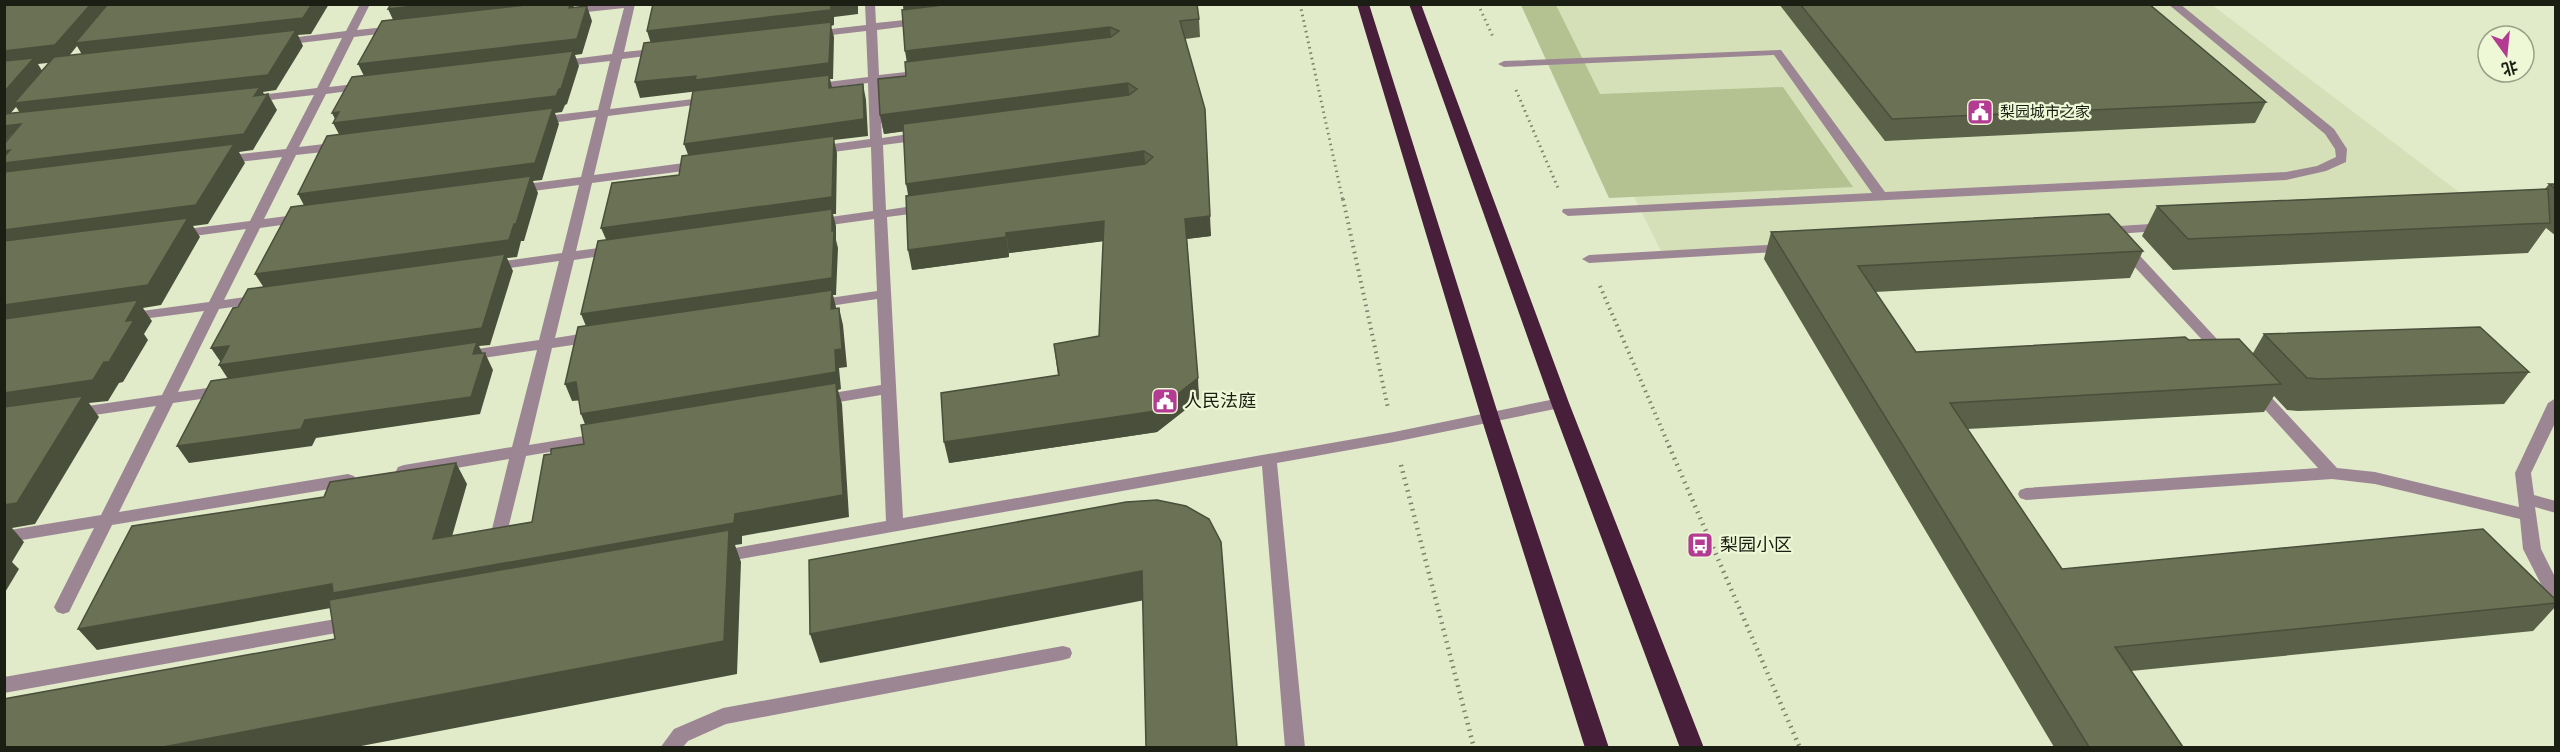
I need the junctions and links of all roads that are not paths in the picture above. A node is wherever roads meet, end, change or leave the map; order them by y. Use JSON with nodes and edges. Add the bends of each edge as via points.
{"nodes":[{"id":1,"x":365,"y":4,"type":"edge"},
{"id":2,"x":629,"y":4,"type":"edge"},
{"id":3,"x":870,"y":4,"type":"edge"},
{"id":4,"x":1363,"y":4,"type":"edge"},
{"id":5,"x":1415,"y":4,"type":"edge"},
{"id":6,"x":2173,"y":4,"type":"edge"},
{"id":7,"x":558,"y":12,"type":"edge"},
{"id":8,"x":940,"y":19,"type":"edge"},
{"id":9,"x":872,"y":27,"type":"junction"},
{"id":10,"x":408,"y":28,"type":"edge"},
{"id":11,"x":350,"y":34,"type":"junction"},
{"id":12,"x":802,"y":35,"type":"edge"},
{"id":13,"x":268,"y":44,"type":"edge"},
{"id":14,"x":675,"y":50,"type":"edge"},
{"id":15,"x":618,"y":57,"type":"junction"},
{"id":16,"x":1504,"y":64,"type":"road end"},
{"id":17,"x":546,"y":65,"type":"edge"},
{"id":18,"x":933,"y":72,"type":"edge"},
{"id":19,"x":874,"y":80,"type":"junction"},
{"id":20,"x":380,"y":84,"type":"edge"},
{"id":21,"x":804,"y":88,"type":"edge"},
{"id":22,"x":321,"y":91,"type":"junction"},
{"id":23,"x":721,"y":98,"type":"edge"},
{"id":24,"x":240,"y":100,"type":"edge"},
{"id":25,"x":604,"y":113,"type":"junction"},
{"id":26,"x":523,"y":123,"type":"edge"},
{"id":27,"x":935,"y":134,"type":"edge"},
{"id":28,"x":877,"y":142,"type":"junction"},
{"id":29,"x":348,"y":145,"type":"edge"},
{"id":30,"x":807,"y":151,"type":"edge"},
{"id":31,"x":290,"y":152,"type":"junction"},
{"id":32,"x":207,"y":162,"type":"edge"},
{"id":33,"x":714,"y":163,"type":"edge"},
{"id":34,"x":587,"y":180,"type":"junction"},
{"id":35,"x":503,"y":191,"type":"edge"},
{"id":36,"x":1881,"y":196,"type":"junction"},
{"id":37,"x":938,"y":206,"type":"edge"},
{"id":38,"x":1568,"y":212,"type":"road end"},
{"id":39,"x":880,"y":214,"type":"junction"},
{"id":40,"x":313,"y":216,"type":"edge"},
{"id":41,"x":254,"y":224,"type":"junction"},
{"id":42,"x":799,"y":225,"type":"edge"},
{"id":43,"x":2180,"y":226,"type":"edge"},
{"id":44,"x":2109,"y":230,"type":"junction"},
{"id":45,"x":2086,"y":232,"type":"edge"},
{"id":46,"x":171,"y":235,"type":"edge"},
{"id":47,"x":1802,"y":247,"type":"edge"},
{"id":48,"x":626,"y":249,"type":"edge"},
{"id":49,"x":568,"y":257,"type":"junction"},
{"id":50,"x":1589,"y":259,"type":"road end"},
{"id":51,"x":473,"y":270,"type":"edge"},
{"id":52,"x":884,"y":294,"type":"junction"},
{"id":53,"x":272,"y":297,"type":"edge"},
{"id":54,"x":213,"y":305,"type":"junction"},
{"id":55,"x":803,"y":306,"type":"edge"},
{"id":56,"x":109,"y":319,"type":"edge"},
{"id":57,"x":605,"y":335,"type":"edge"},
{"id":58,"x":547,"y":344,"type":"junction"},
{"id":59,"x":442,"y":359,"type":"edge"},
{"id":60,"x":889,"y":389,"type":"junction"},
{"id":61,"x":235,"y":390,"type":"edge"},
{"id":62,"x":165,"y":400,"type":"junction"},
{"id":63,"x":808,"y":403,"type":"edge"},
{"id":64,"x":1560,"y":403,"type":"junction"},
{"id":65,"x":2556,"y":403,"type":"edge"},
{"id":66,"x":62,"y":415,"type":"edge"},
{"id":67,"x":1490,"y":417,"type":"junction"},
{"id":68,"x":623,"y":434,"type":"edge"},
{"id":69,"x":519,"y":452,"type":"junction"},
{"id":70,"x":1269,"y":459,"type":"junction"},
{"id":71,"x":392,"y":473,"type":"edge"},
{"id":72,"x":2332,"y":473,"type":"junction"},
{"id":73,"x":369,"y":477,"type":"edge"},
{"id":74,"x":2025,"y":494,"type":"dead end"},
{"id":75,"x":2527,"y":507,"type":"junction"},
{"id":76,"x":2556,"y":507,"type":"edge"},
{"id":77,"x":105,"y":520,"type":"junction"},
{"id":78,"x":895,"y":526,"type":"junction"},
{"id":79,"x":499,"y":533,"type":"edge"},
{"id":80,"x":4,"y":537,"type":"edge"},
{"id":81,"x":696,"y":561,"type":"edge"},
{"id":82,"x":2556,"y":597,"type":"edge"},
{"id":83,"x":63,"y":607,"type":"dead end"},
{"id":84,"x":368,"y":620,"type":"edge"},
{"id":85,"x":1063,"y":653,"type":"dead end"},
{"id":86,"x":4,"y":685,"type":"edge"},
{"id":87,"x":670,"y":747,"type":"edge"},
{"id":88,"x":1295,"y":747,"type":"edge"},
{"id":89,"x":1597,"y":747,"type":"edge"},
{"id":90,"x":1692,"y":747,"type":"edge"}],
"edges":[{"from":1,"to":11,"type":"street"},
{"from":2,"to":7,"type":"street"},
{"from":2,"to":15,"type":"street"},
{"from":3,"to":9,"type":"street"},
{"from":4,"to":67,"type":"highway"},
{"from":5,"to":64,"type":"highway"},
{"from":6,"to":36,"type":"street","via":[[2330,132],[2341,148],[2342,159],[2323,168],[2286,176]]},
{"from":8,"to":9,"type":"street"},
{"from":9,"to":12,"type":"street"},
{"from":9,"to":19,"type":"street"},
{"from":10,"to":11,"type":"street"},
{"from":11,"to":13,"type":"street"},
{"from":11,"to":22,"type":"street"},
{"from":14,"to":15,"type":"street"},
{"from":15,"to":17,"type":"street"},
{"from":15,"to":25,"type":"street"},
{"from":16,"to":36,"type":"street","via":[[1777,52]]},
{"from":18,"to":19,"type":"street"},
{"from":19,"to":21,"type":"street"},
{"from":19,"to":28,"type":"street"},
{"from":20,"to":22,"type":"street"},
{"from":22,"to":24,"type":"street"},
{"from":22,"to":31,"type":"street"},
{"from":23,"to":25,"type":"street"},
{"from":25,"to":26,"type":"street"},
{"from":25,"to":34,"type":"street"},
{"from":27,"to":28,"type":"street"},
{"from":28,"to":30,"type":"street"},
{"from":28,"to":39,"type":"street"},
{"from":29,"to":31,"type":"street"},
{"from":31,"to":32,"type":"street"},
{"from":31,"to":41,"type":"street"},
{"from":33,"to":34,"type":"street"},
{"from":34,"to":35,"type":"street"},
{"from":34,"to":49,"type":"street"},
{"from":36,"to":38,"type":"street"},
{"from":37,"to":39,"type":"street"},
{"from":39,"to":42,"type":"street"},
{"from":39,"to":52,"type":"street"},
{"from":40,"to":41,"type":"street"},
{"from":41,"to":46,"type":"street"},
{"from":41,"to":54,"type":"street"},
{"from":43,"to":44,"type":"street"},
{"from":44,"to":45,"type":"street"},
{"from":44,"to":72,"type":"street"},
{"from":47,"to":50,"type":"street"},
{"from":48,"to":49,"type":"street"},
{"from":49,"to":51,"type":"street"},
{"from":49,"to":58,"type":"street"},
{"from":52,"to":55,"type":"street"},
{"from":52,"to":60,"type":"street"},
{"from":53,"to":54,"type":"street"},
{"from":54,"to":56,"type":"street"},
{"from":54,"to":62,"type":"street"},
{"from":57,"to":58,"type":"street"},
{"from":58,"to":59,"type":"street"},
{"from":58,"to":69,"type":"street"},
{"from":60,"to":63,"type":"street"},
{"from":60,"to":78,"type":"street"},
{"from":61,"to":62,"type":"street"},
{"from":62,"to":66,"type":"street"},
{"from":62,"to":77,"type":"street"},
{"from":64,"to":67,"type":"street"},
{"from":64,"to":90,"type":"highway"},
{"from":65,"to":75,"type":"street","via":[[2523,474]]},
{"from":67,"to":70,"type":"street"},
{"from":67,"to":89,"type":"highway"},
{"from":68,"to":69,"type":"street"},
{"from":69,"to":71,"type":"street"},
{"from":69,"to":79,"type":"street"},
{"from":70,"to":78,"type":"street"},
{"from":70,"to":88,"type":"street"},
{"from":72,"to":74,"type":"street"},
{"from":72,"to":75,"type":"street"},
{"from":73,"to":77,"type":"street"},
{"from":75,"to":76,"type":"street"},
{"from":75,"to":82,"type":"street","via":[[2532,549]]},
{"from":77,"to":80,"type":"street"},
{"from":77,"to":83,"type":"street"},
{"from":78,"to":81,"type":"street"},
{"from":84,"to":86,"type":"street"},
{"from":85,"to":87,"type":"street","via":[[723,716],[681,735]]}]}
